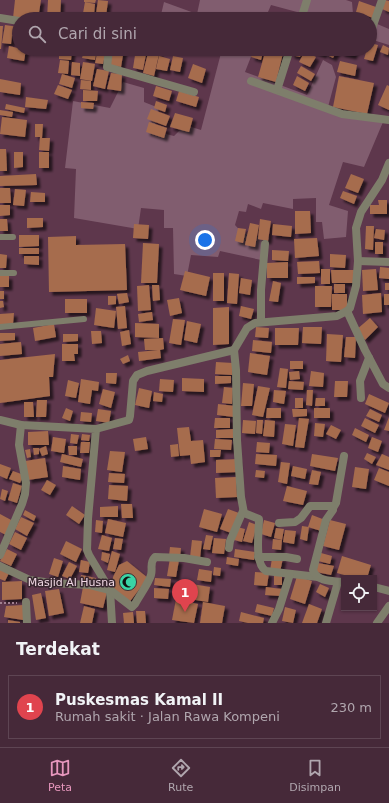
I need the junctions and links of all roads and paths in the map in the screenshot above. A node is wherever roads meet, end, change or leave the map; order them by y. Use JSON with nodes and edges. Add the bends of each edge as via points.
{"nodes":[{"id":1,"x":307,"y":0,"type":"edge"},
{"id":2,"x":382,"y":0,"type":"edge"},
{"id":3,"x":303,"y":12,"type":"edge"},
{"id":4,"x":377,"y":14,"type":"edge"},
{"id":5,"x":0,"y":18,"type":"edge"},
{"id":6,"x":12,"y":20,"type":"edge"},
{"id":7,"x":108,"y":56,"type":"edge"},
{"id":8,"x":288,"y":56,"type":"edge"},
{"id":9,"x":251,"y":81,"type":"dead end"},
{"id":10,"x":277,"y":90,"type":"junction"},
{"id":11,"x":194,"y":92,"type":"dead end"},
{"id":12,"x":389,"y":120,"type":"edge"},
{"id":13,"x":389,"y":163,"type":"edge"},
{"id":14,"x":0,"y":237,"type":"edge"},
{"id":15,"x":13,"y":237,"type":"dead end"},
{"id":16,"x":265,"y":244,"type":"dead end"},
{"id":17,"x":358,"y":261,"type":"junction"},
{"id":18,"x":389,"y":262,"type":"edge"},
{"id":19,"x":0,"y":273,"type":"edge"},
{"id":20,"x":14,"y":273,"type":"dead end"},
{"id":21,"x":347,"y":311,"type":"junction"},
{"id":22,"x":84,"y":319,"type":"dead end"},
{"id":23,"x":261,"y":322,"type":"junction"},
{"id":24,"x":0,"y":327,"type":"edge"},
{"id":25,"x":234,"y":350,"type":"junction"},
{"id":26,"x":369,"y":358,"type":"junction"},
{"id":27,"x":389,"y":388,"type":"edge"},
{"id":28,"x":361,"y":398,"type":"dead end"},
{"id":29,"x":0,"y":420,"type":"edge"},
{"id":30,"x":21,"y":424,"type":"junction"},
{"id":31,"x":96,"y":429,"type":"junction"},
{"id":32,"x":344,"y":456,"type":"dead end"},
{"id":33,"x":333,"y":508,"type":"junction"},
{"id":34,"x":243,"y":511,"type":"junction"},
{"id":35,"x":279,"y":523,"type":"dead end"},
{"id":36,"x":229,"y":548,"type":"dead end"},
{"id":37,"x":0,"y":555,"type":"edge"},
{"id":38,"x":258,"y":558,"type":"junction"},
{"id":39,"x":296,"y":558,"type":"dead end"},
{"id":40,"x":207,"y":562,"type":"dead end"},
{"id":41,"x":0,"y":566,"type":"edge"},
{"id":42,"x":290,"y":574,"type":"junction"},
{"id":43,"x":318,"y":577,"type":"junction"},
{"id":44,"x":341,"y":582,"type":"edge"},
{"id":45,"x":377,"y":588,"type":"edge"},
{"id":46,"x":110,"y":590,"type":"junction"},
{"id":47,"x":389,"y":591,"type":"edge"},
{"id":48,"x":26,"y":602,"type":"joint"},
{"id":49,"x":0,"y":603,"type":"edge"},
{"id":50,"x":389,"y":606,"type":"edge"},
{"id":51,"x":27,"y":623,"type":"edge"},
{"id":52,"x":112,"y":623,"type":"edge"},
{"id":53,"x":272,"y":623,"type":"edge"},
{"id":54,"x":326,"y":623,"type":"edge"},
{"id":55,"x":377,"y":623,"type":"edge"}],
"edges":[{"from":1,"to":3,"type":"street"},
{"from":2,"to":4,"type":"street"},
{"from":5,"to":6,"type":"street"},
{"from":7,"to":11,"type":"street","via":[[107,67]]},
{"from":8,"to":10,"type":"street"},
{"from":9,"to":10,"type":"street"},
{"from":10,"to":12,"type":"street","via":[[342,114]]},
{"from":13,"to":17,"type":"street","via":[[382,180],[361,212],[356,228]]},
{"from":14,"to":15,"type":"lane"},
{"from":16,"to":23,"type":"street"},
{"from":17,"to":18,"type":"street"},
{"from":17,"to":21,"type":"street","via":[[356,286]]},
{"from":19,"to":20,"type":"lane"},
{"from":21,"to":23,"type":"street","via":[[337,316]]},
{"from":21,"to":26,"type":"street"},
{"from":22,"to":24,"type":"lane"},
{"from":23,"to":25,"type":"street","via":[[248,328]]},
{"from":25,"to":31,"type":"street","via":[[137,375],[133,381],[129,420]]},
{"from":25,"to":34,"type":"street","via":[[237,440]]},
{"from":26,"to":27,"type":"street","via":[[383,384]]},
{"from":26,"to":28,"type":"street","via":[[360,381]]},
{"from":29,"to":30,"type":"street"},
{"from":30,"to":31,"type":"street"},
{"from":30,"to":37,"type":"street","via":[[19,445],[26,483],[25,494]]},
{"from":31,"to":46,"type":"street","via":[[87,550]]},
{"from":32,"to":33,"type":"street"},
{"from":33,"to":35,"type":"street","via":[[329,505],[310,506],[295,522]]},
{"from":33,"to":43,"type":"street","via":[[326,520],[313,567]]},
{"from":34,"to":36,"type":"street"},
{"from":34,"to":38,"type":"street","via":[[259,519]]},
{"from":38,"to":39,"type":"street"},
{"from":38,"to":42,"type":"street","via":[[266,571]]},
{"from":40,"to":46,"type":"street","via":[[156,557],[152,560],[150,577],[132,607]]},
{"from":41,"to":46,"type":"street","via":[[30,580],[90,585]]},
{"from":42,"to":43,"type":"street"},
{"from":42,"to":53,"type":"street"},
{"from":43,"to":44,"type":"street"},
{"from":44,"to":54,"type":"street"},
{"from":45,"to":47,"type":"street"},
{"from":46,"to":52,"type":"street"},
{"from":48,"to":49,"type":"path"},
{"from":48,"to":51,"type":"street"},
{"from":50,"to":55,"type":"street"}]}
